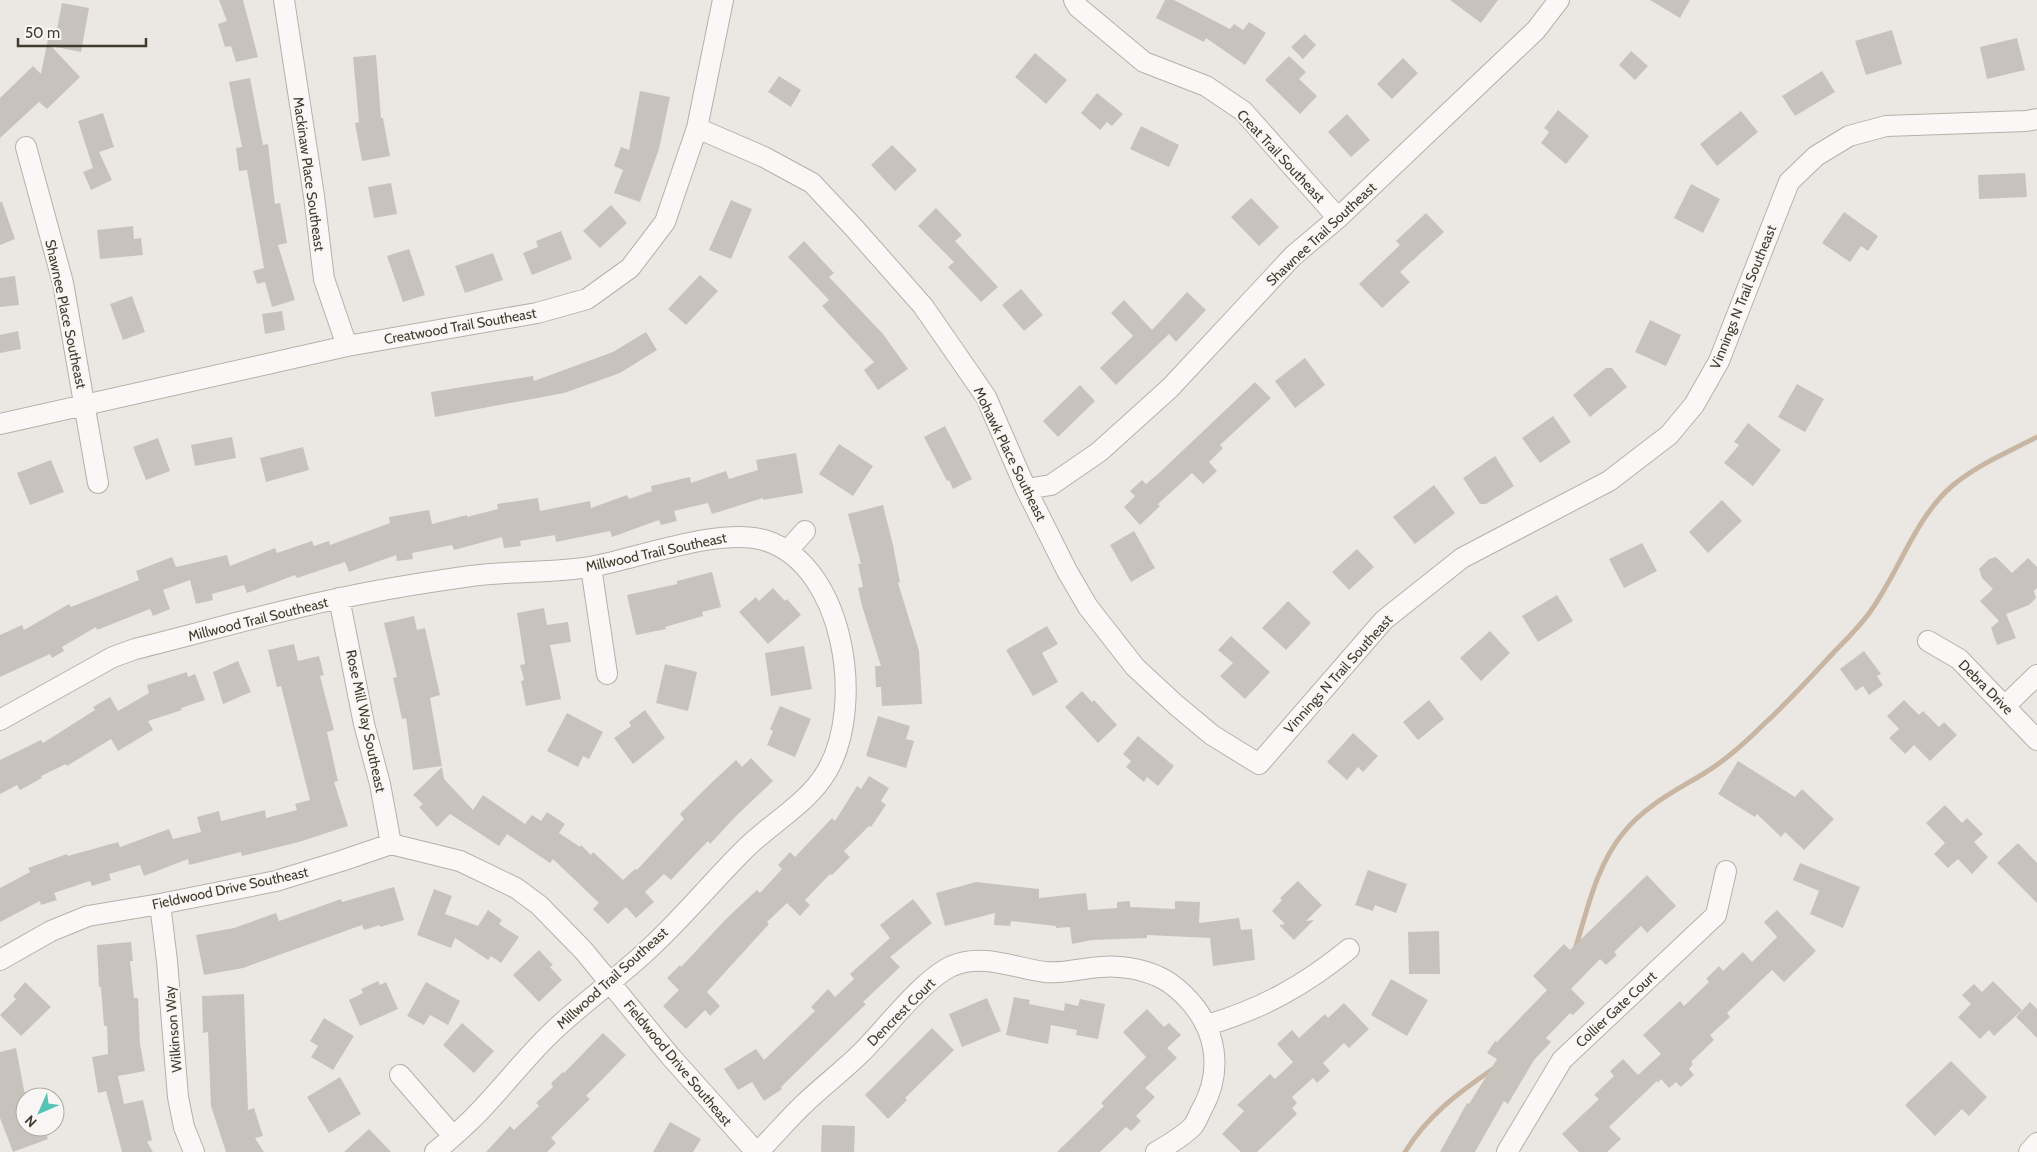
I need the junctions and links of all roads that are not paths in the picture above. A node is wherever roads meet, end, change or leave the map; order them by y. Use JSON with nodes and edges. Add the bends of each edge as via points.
{"nodes":[{"id":1,"x":284,"y":0,"type":"edge"},
{"id":2,"x":723,"y":0,"type":"edge"},
{"id":3,"x":1074,"y":0,"type":"edge"},
{"id":4,"x":1559,"y":0,"type":"edge"},
{"id":5,"x":2037,"y":119,"type":"edge"},
{"id":6,"x":697,"y":128,"type":"junction"},
{"id":7,"x":26,"y":147,"type":"dead end"},
{"id":8,"x":1338,"y":218,"type":"junction"},
{"id":9,"x":347,"y":346,"type":"junction"},
{"id":10,"x":85,"y":404,"type":"junction"},
{"id":11,"x":0,"y":424,"type":"edge"},
{"id":12,"x":98,"y":483,"type":"dead end"},
{"id":13,"x":1026,"y":489,"type":"junction"},
{"id":14,"x":805,"y":531,"type":"dead end"},
{"id":15,"x":788,"y":550,"type":"junction"},
{"id":16,"x":591,"y":567,"type":"junction"},
{"id":17,"x":339,"y":598,"type":"junction"},
{"id":18,"x":1928,"y":641,"type":"dead end"},
{"id":19,"x":607,"y":674,"type":"dead end"},
{"id":20,"x":2037,"y":676,"type":"edge"},
{"id":21,"x":2005,"y":706,"type":"junction"},
{"id":22,"x":0,"y":720,"type":"edge"},
{"id":23,"x":2037,"y":740,"type":"edge"},
{"id":24,"x":1259,"y":764,"type":"joint"},
{"id":25,"x":391,"y":844,"type":"junction"},
{"id":26,"x":1726,"y":871,"type":"dead end"},
{"id":27,"x":160,"y":904,"type":"junction"},
{"id":28,"x":1349,"y":949,"type":"dead end"},
{"id":29,"x":0,"y":960,"type":"edge"},
{"id":30,"x":609,"y":982,"type":"junction"},
{"id":31,"x":1207,"y":1025,"type":"junction"},
{"id":32,"x":400,"y":1075,"type":"dead end"},
{"id":33,"x":453,"y":1136,"type":"junction"},
{"id":34,"x":2037,"y":1144,"type":"edge"},
{"id":35,"x":194,"y":1152,"type":"edge"},
{"id":36,"x":435,"y":1152,"type":"edge"},
{"id":37,"x":757,"y":1152,"type":"edge"},
{"id":38,"x":1156,"y":1152,"type":"edge"},
{"id":39,"x":1507,"y":1152,"type":"edge"},
{"id":40,"x":2029,"y":1152,"type":"edge"}],
"edges":[{"from":1,"to":9,"type":"street","name":"Mackinaw Place Southeast","via":[[324,279]]},
{"from":2,"to":6,"type":"street","name":"Creatwood Trail Southeast"},
{"from":3,"to":8,"type":"street","name":"Creat Trail Southeast","via":[[1078,7],[1144,62],[1206,86],[1242,111]]},
{"from":4,"to":8,"type":"street","name":"Shawnee Trail Southeast","via":[[1536,30]]},
{"from":5,"to":24,"type":"street","name":"Vinnings N Trail Southeast","via":[[1886,126],[1849,136],[1816,156],[1789,182],[1719,361],[1694,405],[1669,435],[1609,481],[1462,558],[1384,620]]},
{"from":6,"to":9,"type":"street","name":"Creatwood Trail Southeast","via":[[665,222],[630,268],[587,299],[537,314]]},
{"from":6,"to":13,"type":"street","name":"Mohawk Place Southeast","via":[[764,157],[812,183],[856,229],[923,306],[986,397]]},
{"from":7,"to":10,"type":"street","name":"Shawnee Place Southeast","via":[[63,282]]},
{"from":8,"to":13,"type":"street","name":"Shawnee Trail Southeast","via":[[1293,256],[1170,388],[1099,452],[1051,485]]},
{"from":9,"to":10,"type":"street","name":"Creatwood Trail Southeast"},
{"from":10,"to":11,"type":"street","name":"Creatwood Trail Southeast"},
{"from":10,"to":12,"type":"street","name":"Shawnee Place Southeast"},
{"from":13,"to":24,"type":"street","name":"Mohawk Place Southeast","via":[[1088,607],[1136,667],[1212,735]]},
{"from":14,"to":15,"type":"street"},
{"from":15,"to":16,"type":"street","name":"Millwood Trail Southeast","via":[[764,540],[736,536]]},
{"from":15,"to":30,"type":"street","name":"Millwood Trail Southeast","via":[[807,568],[823,591],[833,612],[843,655],[844,722],[828,770],[811,792],[747,846],[651,946]]},
{"from":16,"to":17,"type":"street","name":"Millwood Trail Southeast","via":[[475,575]]},
{"from":16,"to":19,"type":"street"},
{"from":17,"to":22,"type":"street","name":"Millwood Trail Southeast","via":[[113,657]]},
{"from":17,"to":25,"type":"street","name":"Rose Mill Way Southeast"},
{"from":18,"to":21,"type":"street","name":"Debra Drive","via":[[1959,659]]},
{"from":20,"to":21,"type":"street"},
{"from":21,"to":23,"type":"street","name":"Debra Drive"},
{"from":25,"to":27,"type":"street","name":"Fieldwood Drive Southeast","via":[[276,881]]},
{"from":25,"to":30,"type":"street","name":"Fieldwood Drive Southeast","via":[[460,861],[516,888],[539,905]]},
{"from":26,"to":39,"type":"street","name":"Collier Gate Court","via":[[1716,915],[1562,1060]]},
{"from":27,"to":29,"type":"street","name":"Fieldwood Drive Southeast","via":[[88,916],[51,931]]},
{"from":27,"to":35,"type":"street","name":"Wilkinson Way","via":[[178,1097]]},
{"from":28,"to":31,"type":"street","via":[[1324,970],[1267,1004]]},
{"from":30,"to":33,"type":"street","name":"Millwood Trail Southeast","via":[[551,1033]]},
{"from":30,"to":37,"type":"street","name":"Fieldwood Drive Southeast"},
{"from":31,"to":37,"type":"street","name":"Dencrest Court","via":[[1196,1006],[1179,990],[1158,976],[1131,968],[1102,966],[1045,972],[991,961],[952,966],[931,979]]},
{"from":31,"to":38,"type":"street","name":"Dencrest Court","via":[[1214,1048],[1215,1070],[1209,1096],[1193,1126]]},
{"from":32,"to":33,"type":"street"},
{"from":33,"to":36,"type":"street","name":"Millwood Trail Southeast"},
{"from":34,"to":40,"type":"street"}]}
